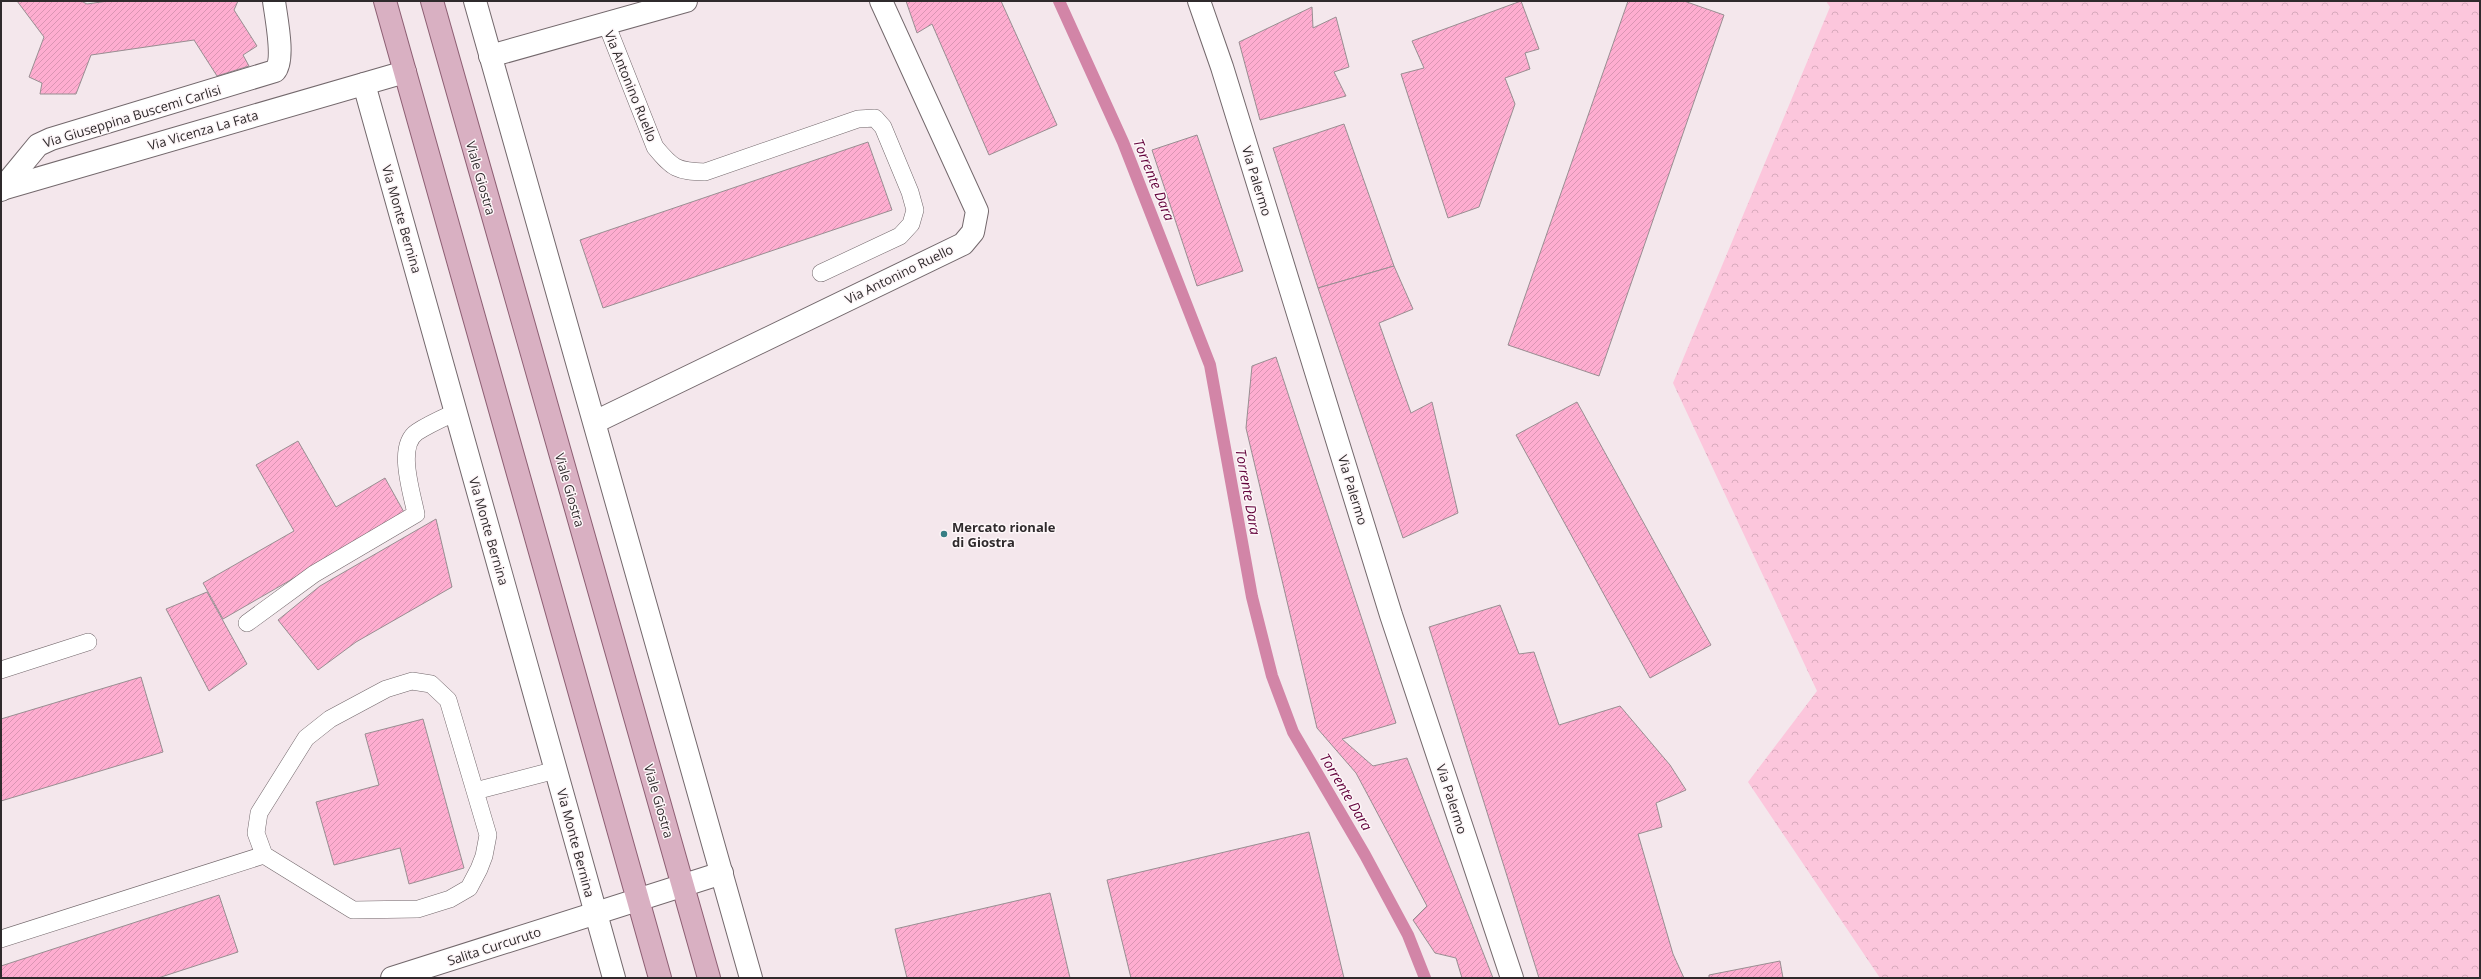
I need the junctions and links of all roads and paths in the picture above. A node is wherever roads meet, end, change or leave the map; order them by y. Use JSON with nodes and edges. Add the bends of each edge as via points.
{"nodes":[{"id":1,"x":274,"y":1,"type":"edge"},
{"id":2,"x":385,"y":1,"type":"edge"},
{"id":3,"x":432,"y":1,"type":"edge"},
{"id":4,"x":475,"y":1,"type":"edge"},
{"id":5,"x":686,"y":1,"type":"edge"},
{"id":6,"x":880,"y":1,"type":"edge"},
{"id":7,"x":1199,"y":1,"type":"edge"},
{"id":8,"x":606,"y":24,"type":"junction"},
{"id":9,"x":490,"y":56,"type":"junction"},
{"id":10,"x":405,"y":72,"type":"junction"},
{"id":11,"x":364,"y":84,"type":"junction"},
{"id":12,"x":1,"y":187,"type":"edge"},
{"id":13,"x":821,"y":273,"type":"dead end"},
{"id":14,"x":456,"y":412,"type":"junction"},
{"id":15,"x":595,"y":422,"type":"junction"},
{"id":16,"x":248,"y":623,"type":"dead end"},
{"id":17,"x":88,"y":642,"type":"dead end"},
{"id":18,"x":1,"y":670,"type":"edge"},
{"id":19,"x":556,"y":770,"type":"junction"},
{"id":20,"x":475,"y":791,"type":"junction"},
{"id":21,"x":264,"y":855,"type":"junction"},
{"id":22,"x":722,"y":873,"type":"junction"},
{"id":23,"x":683,"y":886,"type":"junction"},
{"id":24,"x":639,"y":900,"type":"junction"},
{"id":25,"x":596,"y":914,"type":"junction"},
{"id":26,"x":1,"y":939,"type":"edge"},
{"id":27,"x":392,"y":978,"type":"edge"},
{"id":28,"x":614,"y":978,"type":"edge"},
{"id":29,"x":660,"y":978,"type":"edge"},
{"id":30,"x":709,"y":978,"type":"edge"},
{"id":31,"x":751,"y":978,"type":"edge"},
{"id":32,"x":1512,"y":978,"type":"edge"}],
"edges":[{"from":1,"to":12,"type":"street","name":"Via Giuseppina Buscemi Carlisi","via":[[280,56],[278,68],[269,74],[51,139],[38,145]]},
{"from":2,"to":10,"type":"main road"},
{"from":3,"to":23,"type":"main road","name":"Viale Giostra"},
{"from":4,"to":9,"type":"street"},
{"from":5,"to":8,"type":"street","name":"Via Antonino Ruello"},
{"from":6,"to":15,"type":"street","name":"Via Antonino Ruello","via":[[977,210],[973,232],[963,244]]},
{"from":7,"to":32,"type":"street","name":"Via Palermo","via":[[1224,74],[1391,615]]},
{"from":8,"to":9,"type":"street","name":"Via Antonino Ruello"},
{"from":8,"to":13,"type":"lane","name":"Via Antonino Ruello","via":[[655,147],[666,160],[681,171],[705,172],[858,119],[874,118],[883,127],[915,210],[911,224],[900,236]]},
{"from":9,"to":15,"type":"street"},
{"from":10,"to":11,"type":"street","name":"Via Vicenza La Fata"},
{"from":10,"to":24,"type":"main road"},
{"from":11,"to":12,"type":"street","name":"Via Vicenza La Fata"},
{"from":11,"to":14,"type":"street","name":"Via Monte Bernina"},
{"from":14,"to":16,"type":"lane","via":[[416,432],[409,442],[405,457],[416,514],[314,574]]},
{"from":14,"to":19,"type":"street","name":"Via Monte Bernina"},
{"from":15,"to":22,"type":"street"},
{"from":17,"to":18,"type":"lane"},
{"from":19,"to":20,"type":"lane"},
{"from":19,"to":25,"type":"street","name":"Via Monte Bernina"},
{"from":20,"to":21,"type":"lane","via":[[488,835],[479,869],[469,888],[450,899],[418,909],[353,910]]},
{"from":20,"to":21,"type":"lane","via":[[448,700],[431,684],[412,681],[386,689],[330,719],[306,738],[259,813],[256,833]]},
{"from":21,"to":26,"type":"lane"},
{"from":22,"to":23,"type":"street","name":"Salita Curcuruto"},
{"from":22,"to":31,"type":"street"},
{"from":23,"to":24,"type":"street","name":"Salita Curcuruto"},
{"from":23,"to":30,"type":"main road","name":"Viale Giostra"},
{"from":24,"to":25,"type":"street","name":"Salita Curcuruto"},
{"from":24,"to":29,"type":"main road"},
{"from":25,"to":27,"type":"street","name":"Salita Curcuruto"},
{"from":25,"to":28,"type":"street","name":"Via Monte Bernina"}]}
